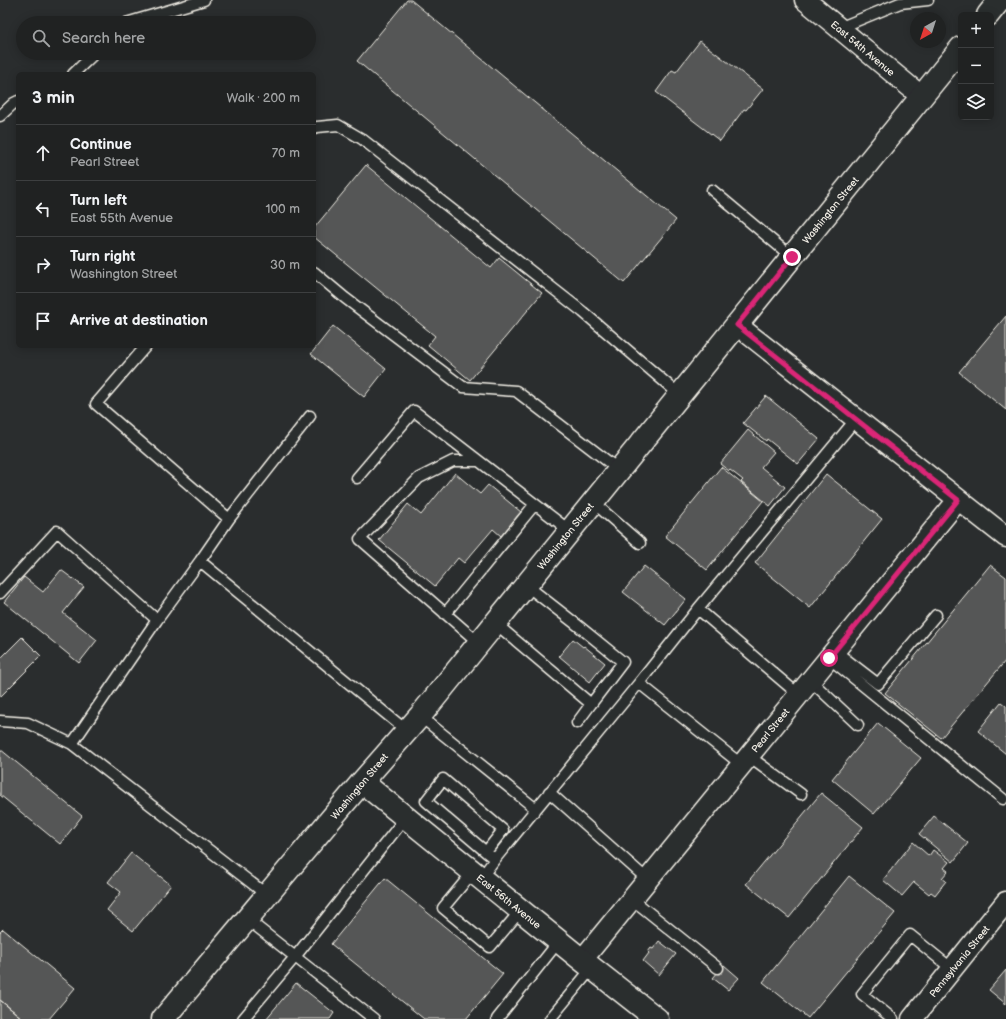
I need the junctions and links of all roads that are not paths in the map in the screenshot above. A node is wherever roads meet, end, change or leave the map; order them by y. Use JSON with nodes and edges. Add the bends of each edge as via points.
{"nodes":[{"id":1,"x":204,"y":0,"type":"edge"},
{"id":2,"x":805,"y":0,"type":"edge"},
{"id":3,"x":928,"y":0,"type":"edge"},
{"id":4,"x":1000,"y":0,"type":"edge"},
{"id":5,"x":897,"y":2,"type":"edge"},
{"id":6,"x":990,"y":12,"type":"edge"},
{"id":7,"x":148,"y":16,"type":"edge"},
{"id":8,"x":839,"y":28,"type":"junction"},
{"id":9,"x":958,"y":52,"type":"edge"},
{"id":10,"x":88,"y":60,"type":"edge"},
{"id":11,"x":75,"y":72,"type":"edge"},
{"id":12,"x":921,"y":96,"type":"junction"},
{"id":13,"x":16,"y":102,"type":"edge"},
{"id":14,"x":0,"y":116,"type":"edge"},
{"id":15,"x":316,"y":127,"type":"edge"},
{"id":16,"x":712,"y":190,"type":"dead end"},
{"id":17,"x":792,"y":257,"type":"junction"},
{"id":18,"x":316,"y":274,"type":"edge"},
{"id":19,"x":737,"y":325,"type":"junction"},
{"id":20,"x":144,"y":348,"type":"edge"},
{"id":21,"x":680,"y":394,"type":"junction"},
{"id":22,"x":310,"y":416,"type":"dead end"},
{"id":23,"x":856,"y":419,"type":"junction"},
{"id":24,"x":478,"y":461,"type":"junction"},
{"id":25,"x":619,"y":470,"type":"junction"},
{"id":26,"x":357,"y":478,"type":"dead end"},
{"id":27,"x":958,"y":500,"type":"junction"},
{"id":28,"x":593,"y":502,"type":"junction"},
{"id":29,"x":535,"y":504,"type":"junction"},
{"id":30,"x":229,"y":519,"type":"junction"},
{"id":31,"x":570,"y":531,"type":"junction"},
{"id":32,"x":1006,"y":537,"type":"edge"},
{"id":33,"x":640,"y":543,"type":"dead end"},
{"id":34,"x":200,"y":561,"type":"junction"},
{"id":35,"x":526,"y":585,"type":"junction"},
{"id":36,"x":0,"y":593,"type":"edge"},
{"id":37,"x":698,"y":608,"type":"junction"},
{"id":38,"x":445,"y":614,"type":"junction"},
{"id":39,"x":936,"y":615,"type":"dead end"},
{"id":40,"x":157,"y":620,"type":"junction"},
{"id":41,"x":495,"y":623,"type":"junction"},
{"id":42,"x":479,"y":643,"type":"junction"},
{"id":43,"x":832,"y":654,"type":"junction"},
{"id":44,"x":639,"y":683,"type":"junction"},
{"id":45,"x":805,"y":688,"type":"junction"},
{"id":46,"x":591,"y":704,"type":"junction"},
{"id":47,"x":0,"y":720,"type":"edge"},
{"id":48,"x":413,"y":723,"type":"junction"},
{"id":49,"x":576,"y":723,"type":"dead end"},
{"id":50,"x":858,"y":725,"type":"dead end"},
{"id":51,"x":72,"y":744,"type":"junction"},
{"id":52,"x":746,"y":760,"type":"junction"},
{"id":53,"x":362,"y":782,"type":"junction"},
{"id":54,"x":549,"y":792,"type":"junction"},
{"id":55,"x":801,"y":794,"type":"dead end"},
{"id":56,"x":1003,"y":799,"type":"dead end"},
{"id":57,"x":536,"y":809,"type":"junction"},
{"id":58,"x":406,"y":817,"type":"junction"},
{"id":59,"x":486,"y":852,"type":"junction"},
{"id":60,"x":495,"y":859,"type":"junction"},
{"id":61,"x":477,"y":875,"type":"junction"},
{"id":62,"x":648,"y":880,"type":"junction"},
{"id":63,"x":267,"y":895,"type":"junction"},
{"id":64,"x":632,"y":899,"type":"junction"},
{"id":65,"x":1006,"y":902,"type":"edge"},
{"id":66,"x":521,"y":910,"type":"junction"},
{"id":67,"x":247,"y":919,"type":"junction"},
{"id":68,"x":559,"y":941,"type":"junction"},
{"id":69,"x":295,"y":957,"type":"junction"},
{"id":70,"x":587,"y":964,"type":"junction"},
{"id":71,"x":718,"y":968,"type":"dead end"},
{"id":72,"x":952,"y":969,"type":"junction"},
{"id":73,"x":162,"y":1019,"type":"edge"},
{"id":74,"x":243,"y":1019,"type":"edge"},
{"id":75,"x":374,"y":1019,"type":"edge"},
{"id":76,"x":497,"y":1019,"type":"edge"},
{"id":77,"x":550,"y":1019,"type":"edge"},
{"id":78,"x":657,"y":1019,"type":"edge"},
{"id":79,"x":893,"y":1019,"type":"edge"},
{"id":80,"x":912,"y":1019,"type":"edge"}],
"edges":[{"from":1,"to":7,"type":"lane"},
{"from":2,"to":8,"type":"street","name":"East 54th Avenue"},
{"from":3,"to":5,"type":"lane"},
{"from":4,"to":6,"type":"main road"},
{"from":5,"to":8,"type":"lane"},
{"from":8,"to":12,"type":"street","name":"East 54th Avenue"},
{"from":9,"to":12,"type":"main road","name":"Washington Street"},
{"from":10,"to":11,"type":"lane"},
{"from":12,"to":17,"type":"main road","name":"Washington Street"},
{"from":13,"to":14,"type":"lane"},
{"from":15,"to":21,"type":"lane","via":[[338,125],[362,139],[583,312]]},
{"from":16,"to":17,"type":"lane"},
{"from":17,"to":19,"type":"main road","name":"Washington Street"},
{"from":18,"to":25,"type":"lane","via":[[463,388],[516,391]]},
{"from":19,"to":21,"type":"main road","name":"Washington Street"},
{"from":19,"to":23,"type":"street"},
{"from":20,"to":30,"type":"lane","via":[[96,404]]},
{"from":21,"to":25,"type":"main road","name":"Washington Street"},
{"from":22,"to":30,"type":"lane"},
{"from":23,"to":27,"type":"street"},
{"from":23,"to":37,"type":"lane"},
{"from":24,"to":26,"type":"lane","via":[[414,411]]},
{"from":24,"to":29,"type":"lane"},
{"from":24,"to":38,"type":"lane","via":[[453,461],[419,478],[360,539]]},
{"from":25,"to":28,"type":"main road","name":"Washington Street"},
{"from":27,"to":32,"type":"street"},
{"from":27,"to":43,"type":"street","name":"Pearl Street"},
{"from":28,"to":31,"type":"main road","name":"Washington Street"},
{"from":28,"to":33,"type":"lane"},
{"from":29,"to":31,"type":"lane"},
{"from":29,"to":38,"type":"lane"},
{"from":30,"to":34,"type":"lane"},
{"from":31,"to":35,"type":"main road","name":"Washington Street"},
{"from":34,"to":40,"type":"lane"},
{"from":34,"to":48,"type":"lane"},
{"from":35,"to":41,"type":"main road","name":"Washington Street"},
{"from":35,"to":46,"type":"lane","via":[[623,662]]},
{"from":36,"to":40,"type":"lane","via":[[57,531]]},
{"from":37,"to":44,"type":"lane"},
{"from":37,"to":45,"type":"lane"},
{"from":38,"to":42,"type":"lane"},
{"from":39,"to":43,"type":"lane","via":[[878,684]]},
{"from":40,"to":51,"type":"lane"},
{"from":41,"to":42,"type":"main road","name":"Washington Street"},
{"from":41,"to":46,"type":"lane"},
{"from":42,"to":48,"type":"main road","name":"Washington Street"},
{"from":43,"to":45,"type":"street","name":"Pearl Street"},
{"from":43,"to":56,"type":"lane"},
{"from":44,"to":52,"type":"lane"},
{"from":44,"to":54,"type":"lane"},
{"from":45,"to":50,"type":"lane"},
{"from":45,"to":52,"type":"street","name":"Pearl Street"},
{"from":46,"to":49,"type":"lane"},
{"from":47,"to":51,"type":"lane","via":[[28,723]]},
{"from":48,"to":53,"type":"main road","name":"Washington Street"},
{"from":48,"to":57,"type":"lane"},
{"from":51,"to":63,"type":"lane"},
{"from":52,"to":55,"type":"lane"},
{"from":52,"to":62,"type":"street","name":"Pearl Street"},
{"from":53,"to":58,"type":"main road","name":"East 56th Avenue"},
{"from":53,"to":63,"type":"main road","name":"Washington Street"},
{"from":54,"to":57,"type":"lane"},
{"from":54,"to":62,"type":"lane"},
{"from":57,"to":60,"type":"lane"},
{"from":58,"to":61,"type":"main road","name":"East 56th Avenue"},
{"from":58,"to":69,"type":"lane"},
{"from":59,"to":59,"type":"lane","via":[[426,801],[443,779],[503,830]]},
{"from":59,"to":60,"type":"lane"},
{"from":60,"to":61,"type":"lane"},
{"from":61,"to":66,"type":"main road","name":"East 56th Avenue"},
{"from":61,"to":66,"type":"lane","via":[[443,908],[490,948]]},
{"from":62,"to":64,"type":"street","name":"Pearl Street"},
{"from":63,"to":67,"type":"main road","name":"Washington Street"},
{"from":64,"to":70,"type":"street","name":"Pearl Street"},
{"from":64,"to":71,"type":"lane"},
{"from":65,"to":72,"type":"street","name":"Pennsylvania Street"},
{"from":66,"to":68,"type":"main road","name":"East 56th Avenue"},
{"from":67,"to":69,"type":"lane"},
{"from":67,"to":73,"type":"main road","name":"Washington Street"},
{"from":68,"to":70,"type":"main road","name":"East 56th Avenue"},
{"from":68,"to":76,"type":"lane"},
{"from":69,"to":74,"type":"lane"},
{"from":69,"to":75,"type":"lane"},
{"from":70,"to":77,"type":"lane"},
{"from":70,"to":78,"type":"main road","name":"East 56th Avenue"},
{"from":72,"to":79,"type":"lane","via":[[910,934],[862,994]]},
{"from":72,"to":80,"type":"street","name":"Pennsylvania Street"}]}
